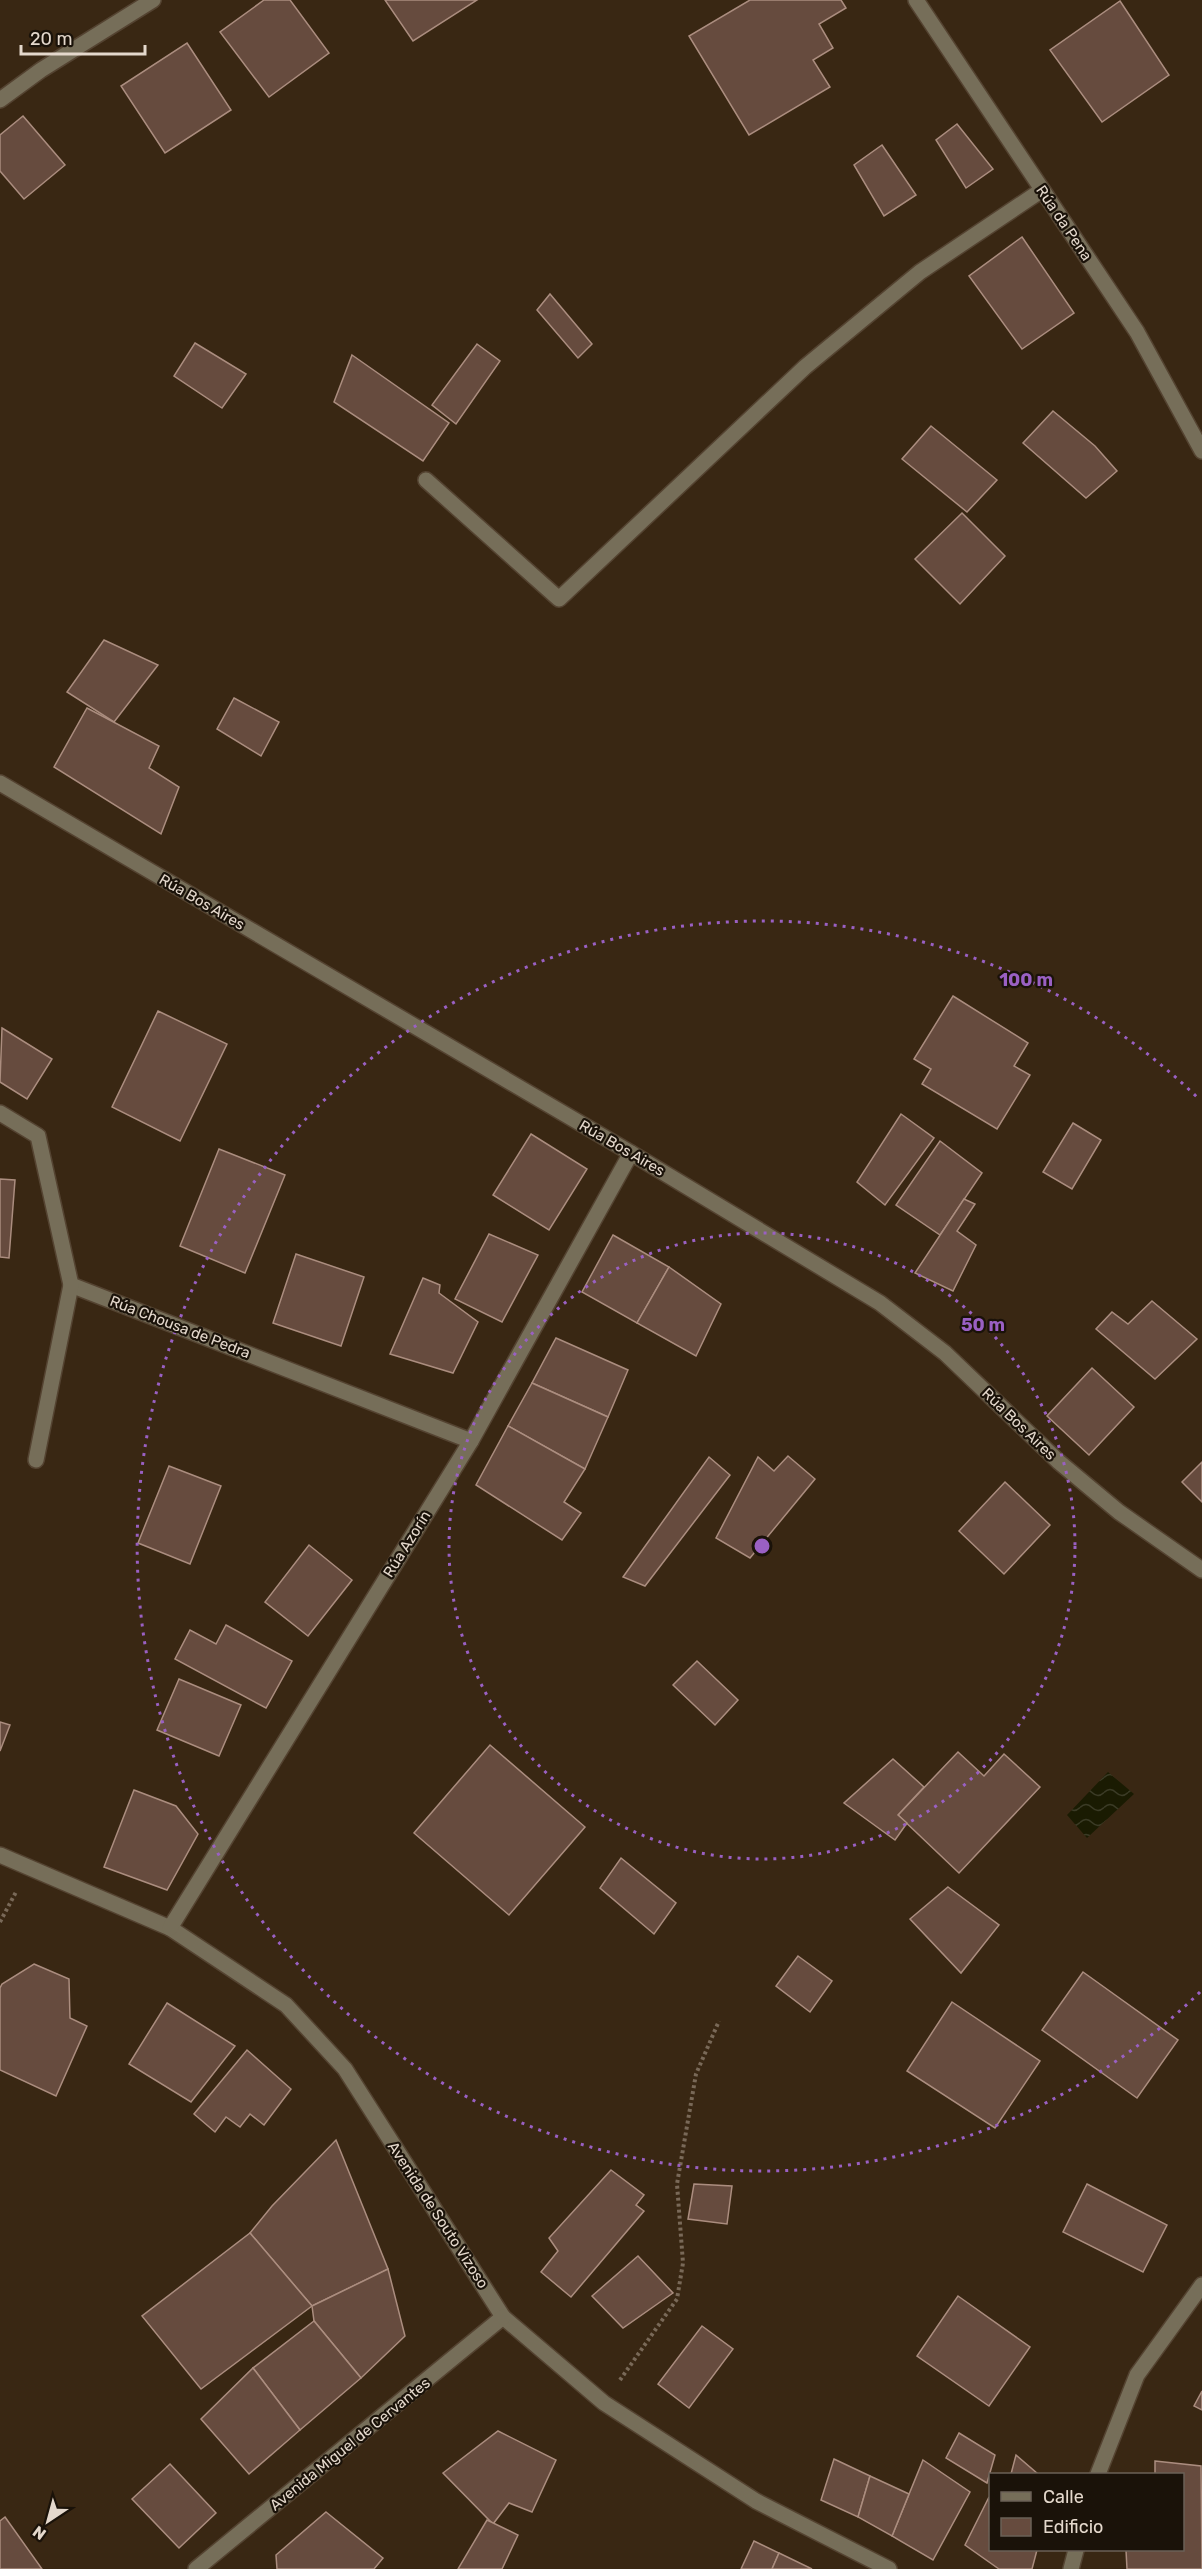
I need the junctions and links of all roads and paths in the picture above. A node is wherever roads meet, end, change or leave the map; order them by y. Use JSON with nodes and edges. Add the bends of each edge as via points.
{"nodes":[{"id":1,"x":153,"y":0,"type":"edge"},
{"id":2,"x":916,"y":0,"type":"edge"},
{"id":3,"x":0,"y":100,"type":"edge"},
{"id":4,"x":1042,"y":190,"type":"junction"},
{"id":5,"x":1202,"y":451,"type":"edge"},
{"id":6,"x":426,"y":480,"type":"dead end"},
{"id":7,"x":0,"y":783,"type":"edge"},
{"id":8,"x":0,"y":1113,"type":"edge"},
{"id":9,"x":631,"y":1153,"type":"junction"},
{"id":10,"x":71,"y":1285,"type":"junction"},
{"id":11,"x":471,"y":1442,"type":"junction"},
{"id":12,"x":36,"y":1460,"type":"dead end"},
{"id":13,"x":1202,"y":1570,"type":"edge"},
{"id":14,"x":0,"y":1855,"type":"edge"},
{"id":15,"x":170,"y":1928,"type":"junction"},
{"id":16,"x":719,"y":2021,"type":"dead end"},
{"id":17,"x":1202,"y":2284,"type":"edge"},
{"id":18,"x":503,"y":2317,"type":"junction"},
{"id":19,"x":604,"y":2403,"type":"junction"},
{"id":20,"x":1099,"y":2473,"type":"edge"},
{"id":21,"x":1076,"y":2551,"type":"edge"},
{"id":22,"x":196,"y":2569,"type":"edge"},
{"id":23,"x":889,"y":2569,"type":"edge"},
{"id":24,"x":1071,"y":2569,"type":"edge"}],
"edges":[{"from":1,"to":3,"type":"street","via":[[40,70]]},
{"from":2,"to":4,"type":"street","name":"Rúa da Pena"},
{"from":4,"to":5,"type":"street","name":"Rúa da Pena","via":[[1137,332]]},
{"from":4,"to":6,"type":"street","via":[[920,272],[805,367],[559,600]]},
{"from":7,"to":9,"type":"street","name":"Rúa Bos Aires"},
{"from":8,"to":10,"type":"street","via":[[38,1136]]},
{"from":9,"to":11,"type":"street","name":"Rúa Azorín"},
{"from":9,"to":13,"type":"street","name":"Rúa Bos Aires","via":[[841,1277],[913,1326],[1087,1485]]},
{"from":10,"to":11,"type":"street","name":"Rúa Chousa de Pedra"},
{"from":10,"to":12,"type":"street"},
{"from":11,"to":15,"type":"street","name":"Rúa Azorín"},
{"from":14,"to":15,"type":"street","name":"Avenida de Souto Vizoso"},
{"from":15,"to":18,"type":"street","name":"Avenida de Souto Vizoso","via":[[286,2005],[345,2069]]},
{"from":16,"to":19,"type":"path","via":[[696,2074],[677,2184],[683,2263],[677,2299]]},
{"from":17,"to":20,"type":"street","via":[[1137,2375]]},
{"from":18,"to":19,"type":"street","name":"Avenida de Souto Vizoso"},
{"from":18,"to":22,"type":"street","name":"Avenida Miguel de Cervantes"},
{"from":19,"to":23,"type":"street","name":"Avenida de Souto Vizoso","via":[[756,2501]]},
{"from":21,"to":24,"type":"street"}]}
